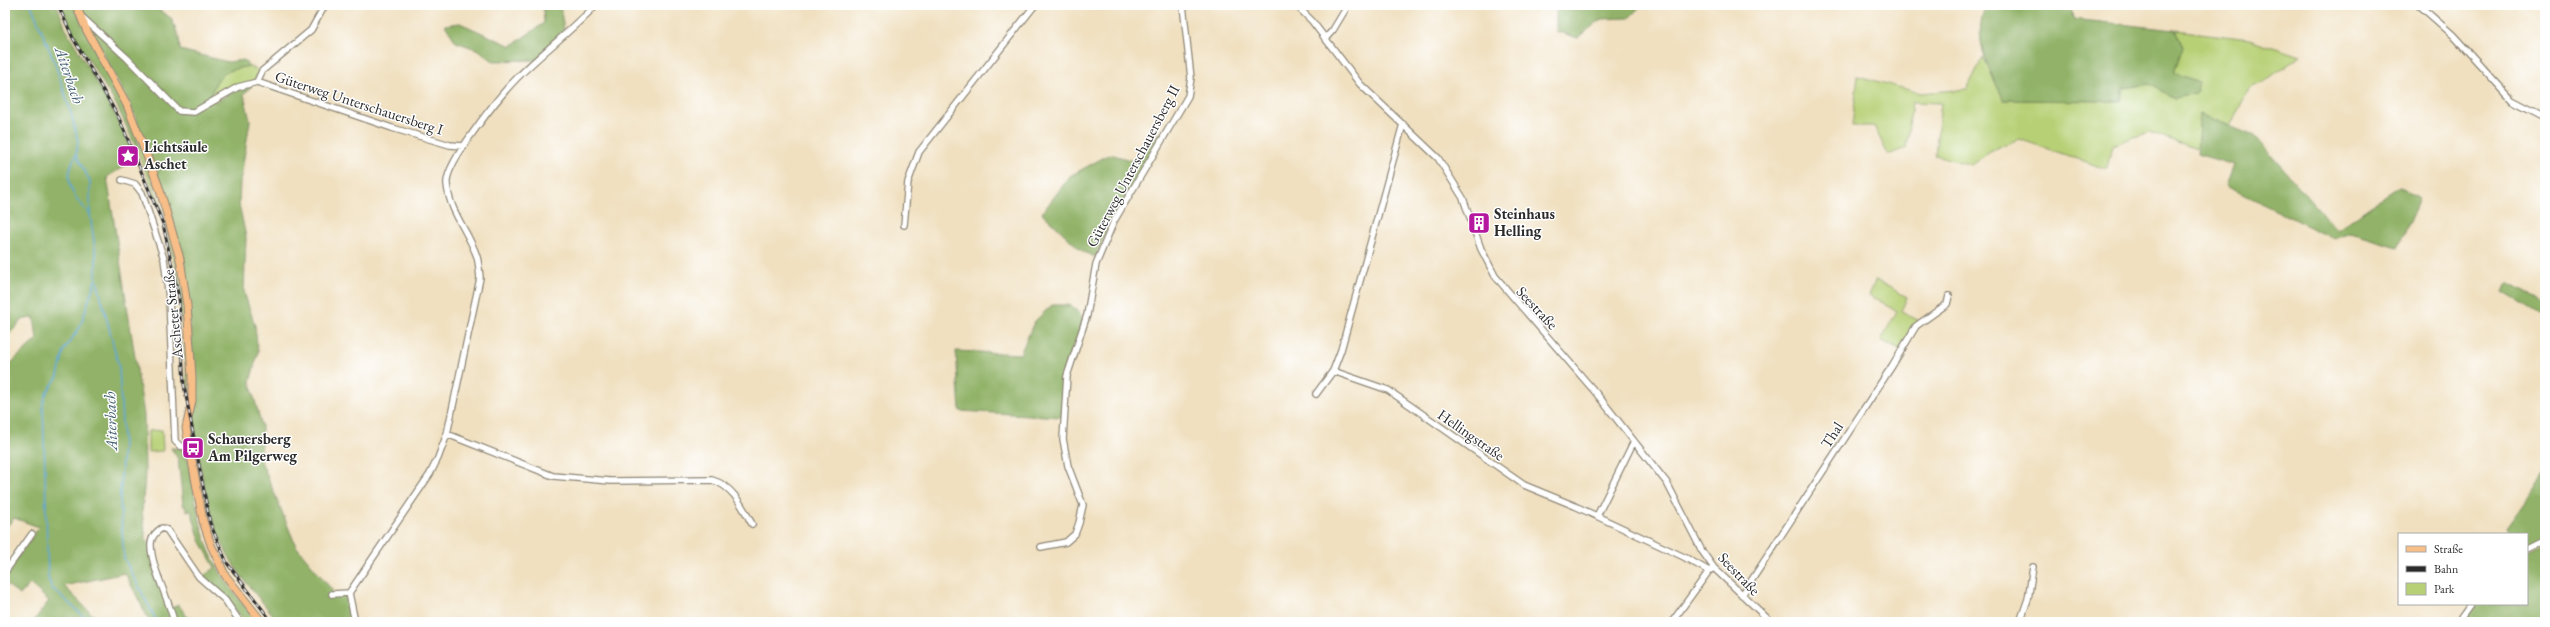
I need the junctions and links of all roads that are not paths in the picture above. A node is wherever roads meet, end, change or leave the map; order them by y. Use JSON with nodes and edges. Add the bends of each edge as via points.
{"nodes":[{"id":1,"x":76,"y":5,"type":"edge"},
{"id":2,"x":325,"y":5,"type":"edge"},
{"id":3,"x":596,"y":5,"type":"edge"},
{"id":4,"x":1035,"y":5,"type":"edge"},
{"id":5,"x":1183,"y":5,"type":"edge"},
{"id":6,"x":1296,"y":5,"type":"edge"},
{"id":7,"x":1348,"y":5,"type":"edge"},
{"id":8,"x":2419,"y":5,"type":"edge"},
{"id":9,"x":79,"y":15,"type":"junction"},
{"id":10,"x":1325,"y":39,"type":"junction"},
{"id":11,"x":257,"y":82,"type":"junction"},
{"id":12,"x":2545,"y":117,"type":"edge"},
{"id":13,"x":1403,"y":124,"type":"junction"},
{"id":14,"x":463,"y":146,"type":"junction"},
{"id":15,"x":122,"y":180,"type":"dead end"},
{"id":16,"x":904,"y":225,"type":"dead end"},
{"id":17,"x":1949,"y":296,"type":"dead end"},
{"id":18,"x":1333,"y":371,"type":"junction"},
{"id":19,"x":1316,"y":394,"type":"dead end"},
{"id":20,"x":447,"y":434,"type":"junction"},
{"id":21,"x":1634,"y":441,"type":"junction"},
{"id":22,"x":189,"y":447,"type":"junction"},
{"id":23,"x":1597,"y":516,"type":"junction"},
{"id":24,"x":752,"y":524,"type":"dead end"},
{"id":25,"x":32,"y":534,"type":"dead end"},
{"id":26,"x":2545,"y":539,"type":"edge"},
{"id":27,"x":1041,"y":547,"type":"dead end"},
{"id":28,"x":2528,"y":548,"type":"edge"},
{"id":29,"x":2033,"y":567,"type":"dead end"},
{"id":30,"x":1711,"y":570,"type":"junction"},
{"id":31,"x":5,"y":572,"type":"edge"},
{"id":32,"x":350,"y":591,"type":"junction"},
{"id":33,"x":332,"y":594,"type":"dead end"},
{"id":34,"x":1742,"y":595,"type":"junction"},
{"id":35,"x":2470,"y":605,"type":"edge"},
{"id":36,"x":174,"y":622,"type":"edge"},
{"id":37,"x":240,"y":622,"type":"edge"},
{"id":38,"x":262,"y":622,"type":"edge"},
{"id":39,"x":355,"y":622,"type":"edge"},
{"id":40,"x":1672,"y":622,"type":"edge"},
{"id":41,"x":1771,"y":622,"type":"edge"},
{"id":42,"x":2020,"y":622,"type":"edge"},
{"id":43,"x":2458,"y":622,"type":"edge"}],
"edges":[{"from":1,"to":9,"type":"main road","name":"Ascheter Straße"},
{"from":2,"to":11,"type":"street","name":"Güterweg Unterschauersberg I","via":[[311,30],[262,71]]},
{"from":3,"to":14,"type":"street","via":[[566,36],[518,77]]},
{"from":4,"to":16,"type":"street","via":[[919,152],[908,182]]},
{"from":5,"to":27,"type":"street","name":"Güterweg Unterschauersberg II","via":[[1191,78],[1188,96],[1114,221],[1102,246],[1096,264],[1087,315],[1067,376],[1063,439],[1068,466],[1083,505],[1079,523],[1075,534],[1066,542]]},
{"from":6,"to":10,"type":"street","name":"Seestraße"},
{"from":7,"to":10,"type":"street"},
{"from":8,"to":12,"type":"street","via":[[2453,35],[2512,100]]},
{"from":9,"to":11,"type":"street","via":[[127,58],[178,111],[194,112],[238,87]]},
{"from":9,"to":22,"type":"main road","name":"Ascheter Straße","via":[[127,105],[159,187],[180,259],[188,305],[192,377],[192,401],[186,422]]},
{"from":10,"to":13,"type":"street","name":"Seestraße","via":[[1360,84]]},
{"from":11,"to":14,"type":"street","name":"Güterweg Unterschauersberg I","via":[[392,128],[450,145]]},
{"from":13,"to":18,"type":"street","via":[[1345,337]]},
{"from":13,"to":21,"type":"street","name":"Seestraße","via":[[1438,158],[1448,172],[1469,212],[1480,249],[1495,276]]},
{"from":14,"to":20,"type":"street","via":[[446,182],[451,201],[476,254],[480,278]]},
{"from":15,"to":22,"type":"street","via":[[135,184],[142,192],[164,259],[169,299],[175,441],[180,446]]},
{"from":17,"to":34,"type":"street","name":"Thal","via":[[1947,304],[1916,326],[1908,336],[1892,366]]},
{"from":18,"to":19,"type":"street"},
{"from":18,"to":23,"type":"street","name":"Hellingstraße","via":[[1388,390],[1524,485]]},
{"from":20,"to":24,"type":"street","via":[[553,476],[610,481],[716,481],[728,488],[737,498]]},
{"from":20,"to":32,"type":"street","via":[[430,474]]},
{"from":21,"to":23,"type":"street"},
{"from":21,"to":30,"type":"street","name":"Seestraße","via":[[1677,498]]},
{"from":22,"to":38,"type":"main road","name":"Ascheter Straße","via":[[203,521],[211,545],[232,584]]},
{"from":23,"to":30,"type":"street","name":"Hellingstraße"},
{"from":25,"to":31,"type":"street"},
{"from":26,"to":28,"type":"street"},
{"from":29,"to":42,"type":"street","via":[[2028,599]]},
{"from":30,"to":34,"type":"street","name":"Seestraße"},
{"from":30,"to":40,"type":"street"},
{"from":32,"to":33,"type":"street"},
{"from":32,"to":39,"type":"street"},
{"from":34,"to":41,"type":"street","name":"Seestraße"},
{"from":35,"to":43,"type":"street"},
{"from":36,"to":37,"type":"street","via":[[151,542],[156,531],[162,528],[167,530],[199,577],[225,600]]}]}
